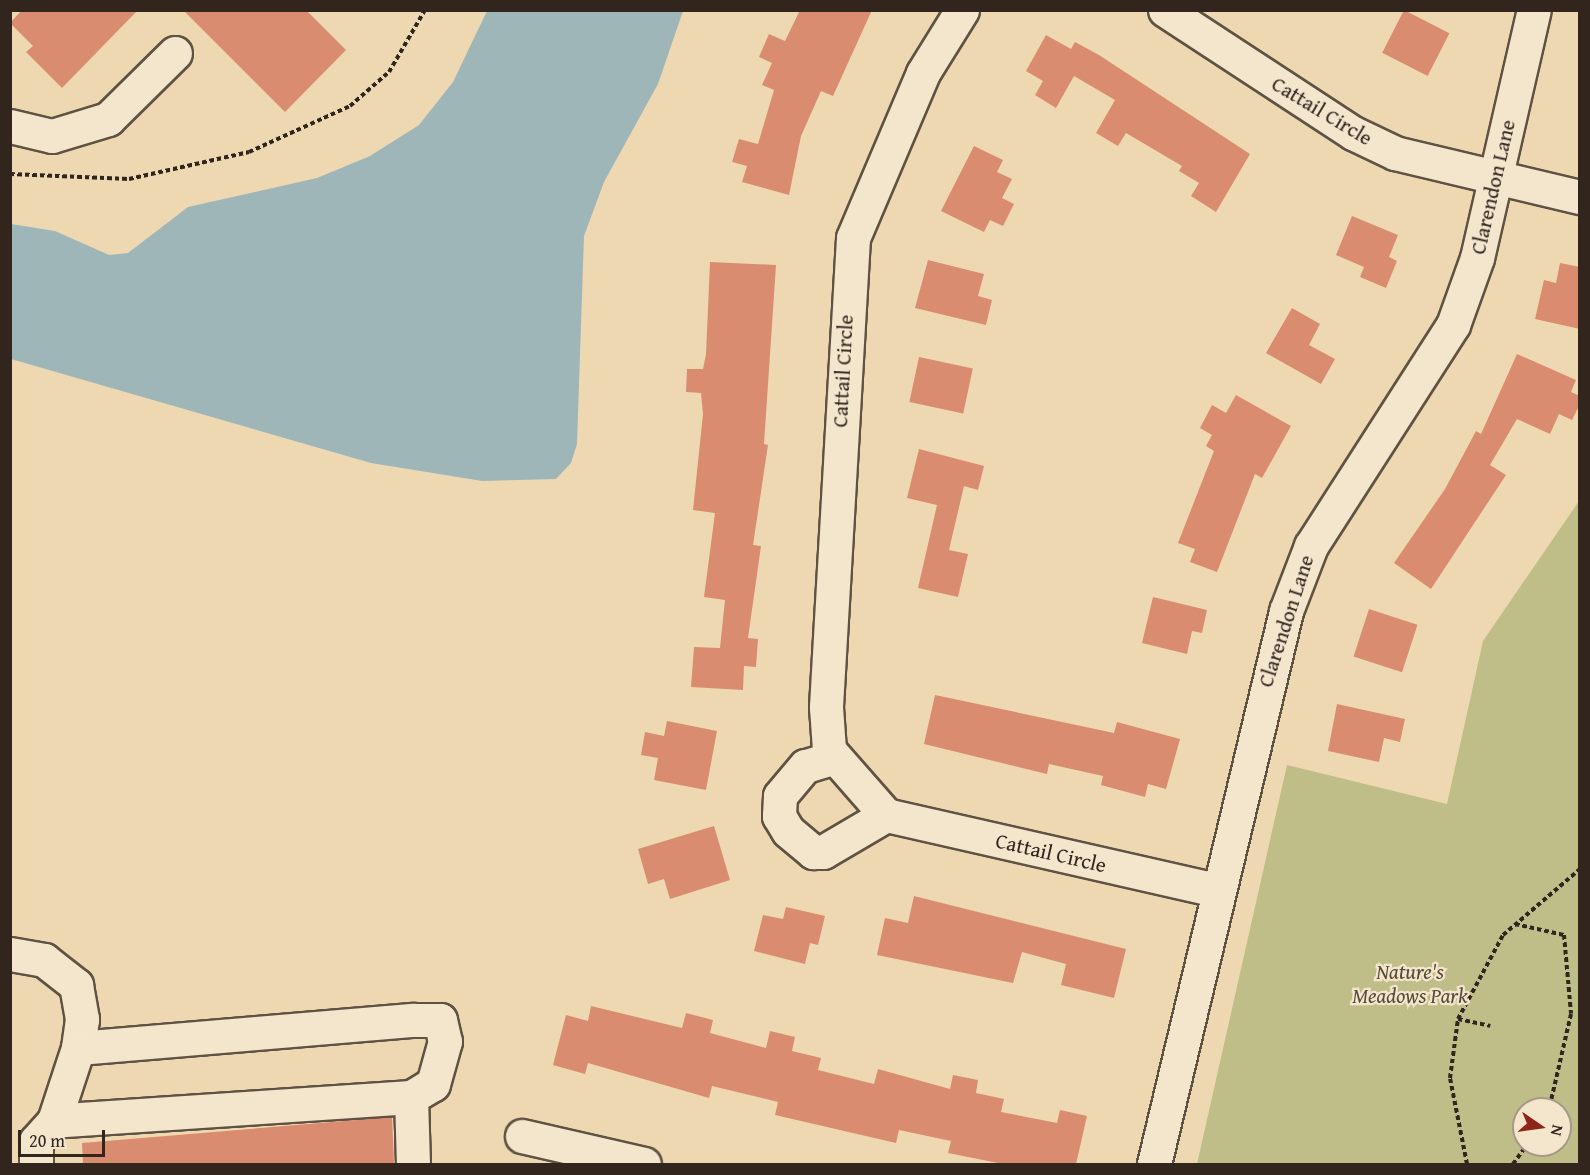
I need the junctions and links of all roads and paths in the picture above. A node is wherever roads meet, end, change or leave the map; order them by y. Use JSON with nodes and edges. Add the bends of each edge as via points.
{"nodes":[{"id":1,"x":425,"y":10,"type":"edge"},
{"id":2,"x":962,"y":10,"type":"edge"},
{"id":3,"x":1165,"y":10,"type":"edge"},
{"id":4,"x":1533,"y":10,"type":"edge"},
{"id":5,"x":175,"y":53,"type":"dead end"},
{"id":6,"x":10,"y":126,"type":"edge"},
{"id":7,"x":10,"y":174,"type":"edge"},
{"id":8,"x":1494,"y":178,"type":"junction"},
{"id":9,"x":1580,"y":197,"type":"edge"},
{"id":10,"x":832,"y":758,"type":"junction"},
{"id":11,"x":886,"y":815,"type":"junction"},
{"id":12,"x":1580,"y":869,"type":"edge"},
{"id":13,"x":1216,"y":891,"type":"junction"},
{"id":14,"x":1515,"y":924,"type":"junction"},
{"id":15,"x":10,"y":954,"type":"edge"},
{"id":16,"x":1458,"y":1019,"type":"junction"},
{"id":17,"x":1490,"y":1026,"type":"dead end"},
{"id":18,"x":78,"y":1048,"type":"junction"},
{"id":19,"x":411,"y":1097,"type":"junction"},
{"id":20,"x":1553,"y":1097,"type":"edge"},
{"id":21,"x":54,"y":1121,"type":"junction"},
{"id":22,"x":522,"y":1137,"type":"dead end"},
{"id":23,"x":36,"y":1164,"type":"edge"},
{"id":24,"x":413,"y":1164,"type":"edge"},
{"id":25,"x":644,"y":1164,"type":"edge"},
{"id":26,"x":1154,"y":1164,"type":"edge"},
{"id":27,"x":1467,"y":1164,"type":"edge"}],
"edges":[{"from":1,"to":7,"type":"path","via":[[389,72],[350,106],[249,152],[129,179]]},
{"from":2,"to":10,"type":"street","name":"Cattail Circle","via":[[923,73],[852,238],[826,707]]},
{"from":3,"to":8,"type":"street","name":"Cattail Circle","via":[[1353,133],[1406,157]]},
{"from":4,"to":8,"type":"street","name":"Clarendon Lane"},
{"from":5,"to":6,"type":"street","via":[[108,119],[52,136]]},
{"from":8,"to":9,"type":"street","name":"Cattail Circle"},
{"from":8,"to":13,"type":"street","name":"Clarendon Lane","via":[[1478,258],[1453,325],[1311,546],[1290,600]]},
{"from":10,"to":11,"type":"street"},
{"from":10,"to":11,"type":"street","via":[[805,766],[780,796],[779,816],[788,831],[813,852],[823,852]]},
{"from":11,"to":13,"type":"street","name":"Cattail Circle"},
{"from":12,"to":14,"type":"path"},
{"from":13,"to":26,"type":"street","name":"Clarendon Lane"},
{"from":14,"to":16,"type":"path","via":[[1485,960]]},
{"from":14,"to":20,"type":"path","via":[[1564,935],[1571,1014]]},
{"from":15,"to":18,"type":"street","via":[[44,960],[76,985],[82,1019]]},
{"from":16,"to":17,"type":"path"},
{"from":16,"to":27,"type":"path","via":[[1450,1078]]},
{"from":18,"to":19,"type":"street","via":[[440,1020],[445,1041],[433,1084]]},
{"from":18,"to":21,"type":"street"},
{"from":19,"to":21,"type":"street"},
{"from":19,"to":24,"type":"street"},
{"from":21,"to":23,"type":"street","via":[[36,1141]]},
{"from":22,"to":25,"type":"street"}]}
